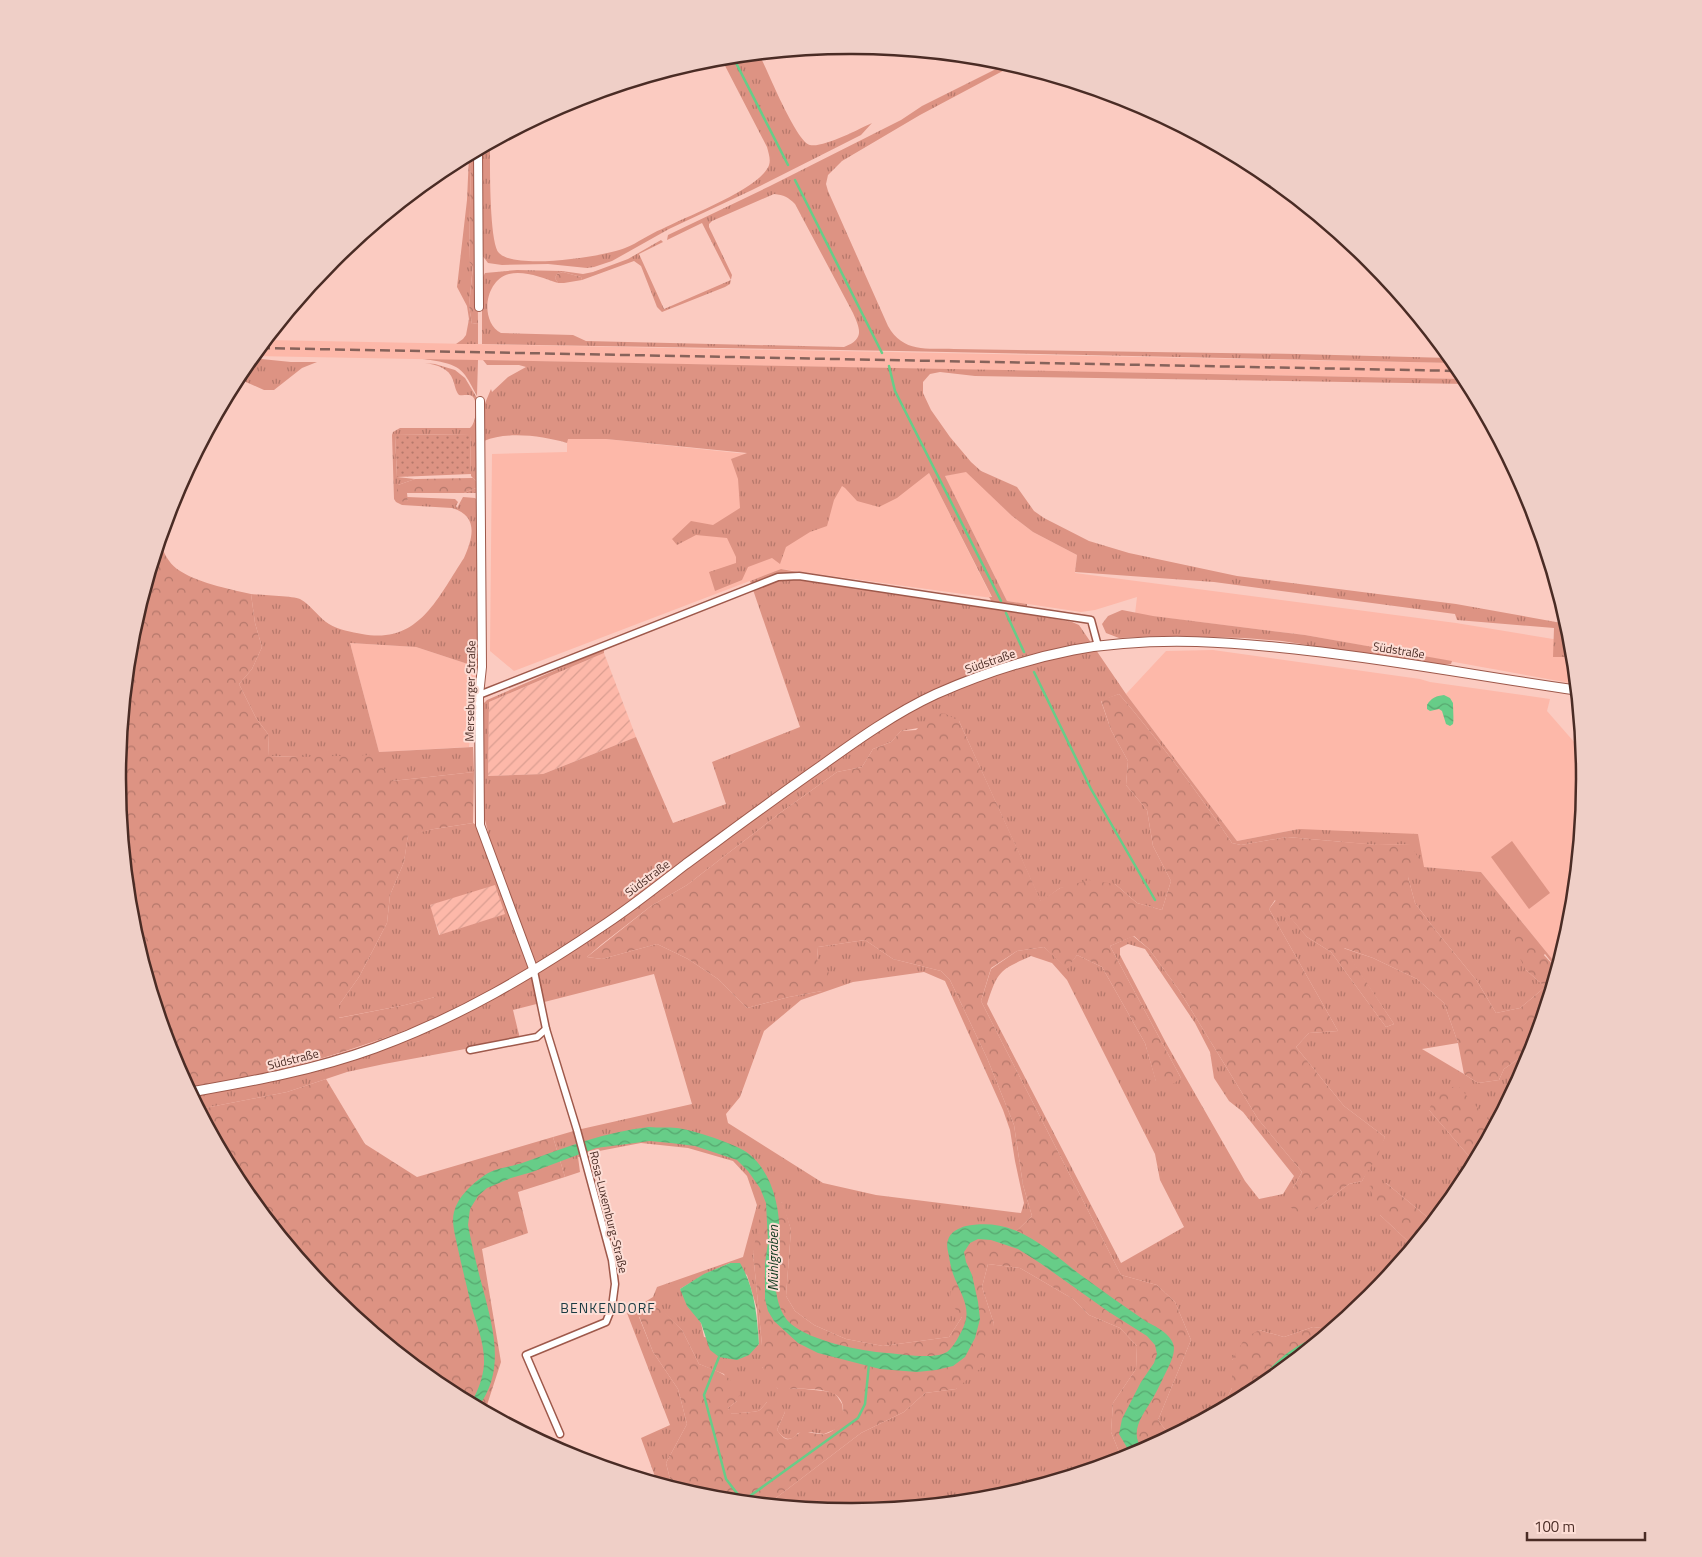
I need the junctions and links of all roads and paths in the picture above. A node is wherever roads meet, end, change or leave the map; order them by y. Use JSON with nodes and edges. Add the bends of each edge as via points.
{"nodes":[{"id":1,"x":478,"y":158,"type":"edge"},
{"id":2,"x":479,"y":307,"type":"dead end"},
{"id":3,"x":480,"y":401,"type":"dead end"},
{"id":4,"x":1098,"y":646,"type":"junction"},
{"id":5,"x":1570,"y":689,"type":"edge"},
{"id":6,"x":479,"y":695,"type":"junction"},
{"id":7,"x":534,"y":971,"type":"junction"},
{"id":8,"x":546,"y":1029,"type":"junction"},
{"id":9,"x":470,"y":1050,"type":"dead end"},
{"id":10,"x":197,"y":1091,"type":"edge"},
{"id":11,"x":560,"y":1434,"type":"dead end"}],
"edges":[{"from":1,"to":2,"type":"street"},
{"from":3,"to":6,"type":"street","name":"Merseburger Straße","via":[[482,667]]},
{"from":4,"to":5,"type":"main road","name":"Südstraße","via":[[1182,640],[1248,643]]},
{"from":4,"to":6,"type":"street","via":[[1091,620],[799,576],[785,577]]},
{"from":4,"to":7,"type":"main road","name":"Südstraße","via":[[1002,669],[935,695],[872,730],[611,921]]},
{"from":6,"to":7,"type":"street","name":"Merseburger Straße","via":[[480,825]]},
{"from":7,"to":8,"type":"street","name":"Rosa-Luxemburg-Straße"},
{"from":7,"to":10,"type":"main road","name":"Südstraße","via":[[488,998],[374,1049],[270,1078]]},
{"from":8,"to":9,"type":"street","via":[[538,1037]]},
{"from":8,"to":11,"type":"street","name":"Rosa-Luxemburg-Straße","via":[[578,1130],[612,1260],[615,1284],[606,1322],[526,1356]]}]}
